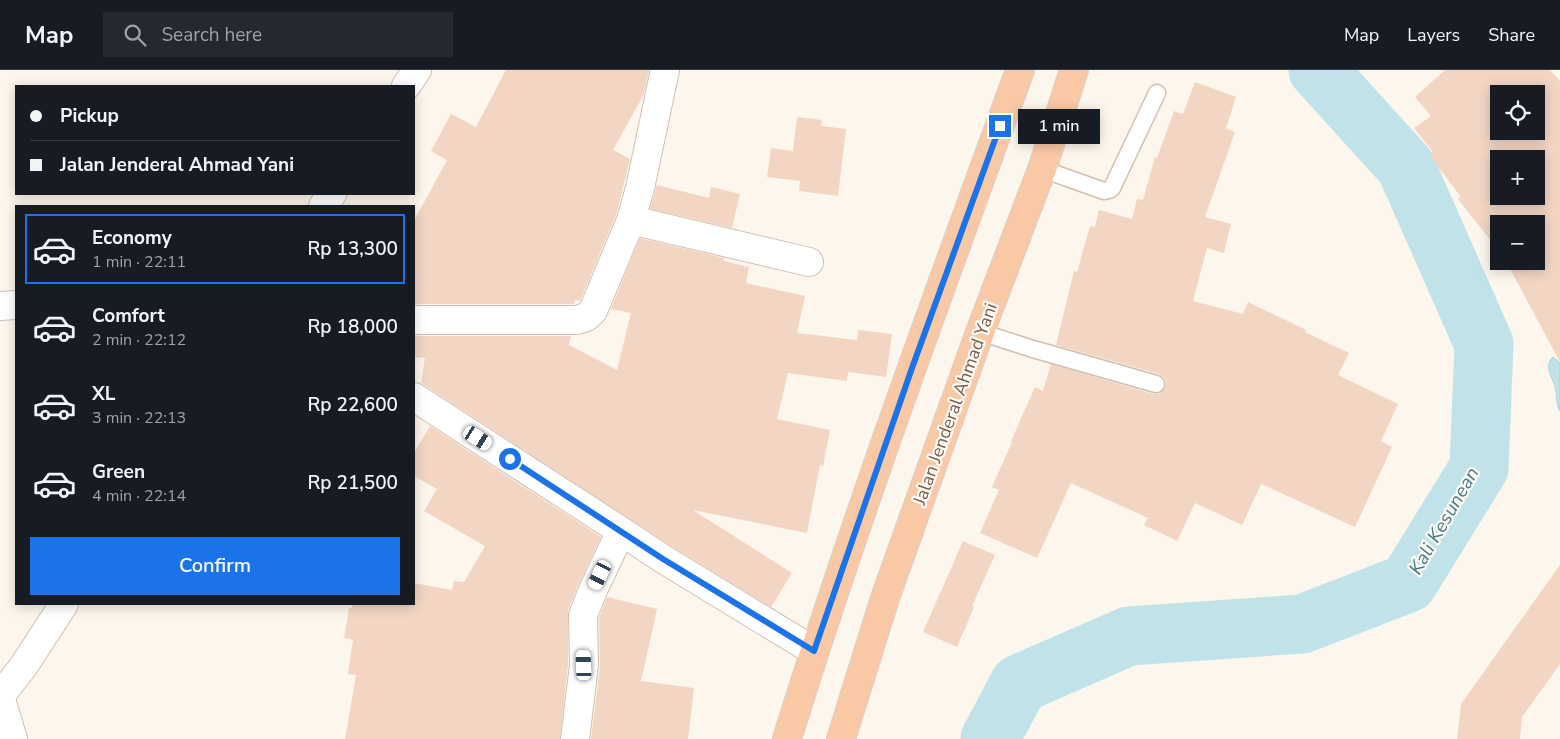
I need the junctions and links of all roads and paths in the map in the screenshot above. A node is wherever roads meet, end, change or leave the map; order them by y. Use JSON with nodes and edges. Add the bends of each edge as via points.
{"nodes":[{"id":1,"x":417,"y":70,"type":"edge"},
{"id":2,"x":665,"y":70,"type":"edge"},
{"id":3,"x":1020,"y":70,"type":"edge"},
{"id":4,"x":1074,"y":72,"type":"edge"},
{"id":5,"x":407,"y":85,"type":"edge"},
{"id":6,"x":1158,"y":93,"type":"dead end"},
{"id":7,"x":1042,"y":169,"type":"junction"},
{"id":8,"x":631,"y":220,"type":"junction"},
{"id":9,"x":808,"y":262,"type":"dead end"},
{"id":10,"x":15,"y":305,"type":"edge"},
{"id":11,"x":0,"y":306,"type":"edge"},
{"id":12,"x":415,"y":320,"type":"edge"},
{"id":13,"x":980,"y":332,"type":"junction"},
{"id":14,"x":1156,"y":384,"type":"dead end"},
{"id":15,"x":415,"y":398,"type":"edge"},
{"id":16,"x":622,"y":531,"type":"junction"},
{"id":17,"x":63,"y":605,"type":"edge"},
{"id":18,"x":814,"y":651,"type":"junction"},
{"id":19,"x":0,"y":696,"type":"edge"},
{"id":20,"x":13,"y":739,"type":"edge"},
{"id":21,"x":575,"y":739,"type":"edge"},
{"id":22,"x":787,"y":739,"type":"edge"},
{"id":23,"x":841,"y":739,"type":"edge"}],
"edges":[{"from":1,"to":5,"type":"street"},
{"from":2,"to":8,"type":"street"},
{"from":3,"to":18,"type":"highway"},
{"from":4,"to":7,"type":"highway","name":"Jalan Jenderal Ahmad Yani"},
{"from":6,"to":7,"type":"lane","via":[[1109,190],[1104,192]]},
{"from":7,"to":13,"type":"highway","name":"Jalan Jenderal Ahmad Yani"},
{"from":8,"to":9,"type":"street"},
{"from":8,"to":12,"type":"street","via":[[593,311],[586,317],[577,320]]},
{"from":10,"to":11,"type":"street"},
{"from":13,"to":14,"type":"lane"},
{"from":13,"to":23,"type":"highway","name":"Jalan Jenderal Ahmad Yani","via":[[885,598]]},
{"from":15,"to":16,"type":"street"},
{"from":16,"to":18,"type":"street"},
{"from":16,"to":21,"type":"street","via":[[583,614],[584,665]]},
{"from":17,"to":19,"type":"street"},
{"from":18,"to":22,"type":"highway"},
{"from":19,"to":20,"type":"street"}]}
